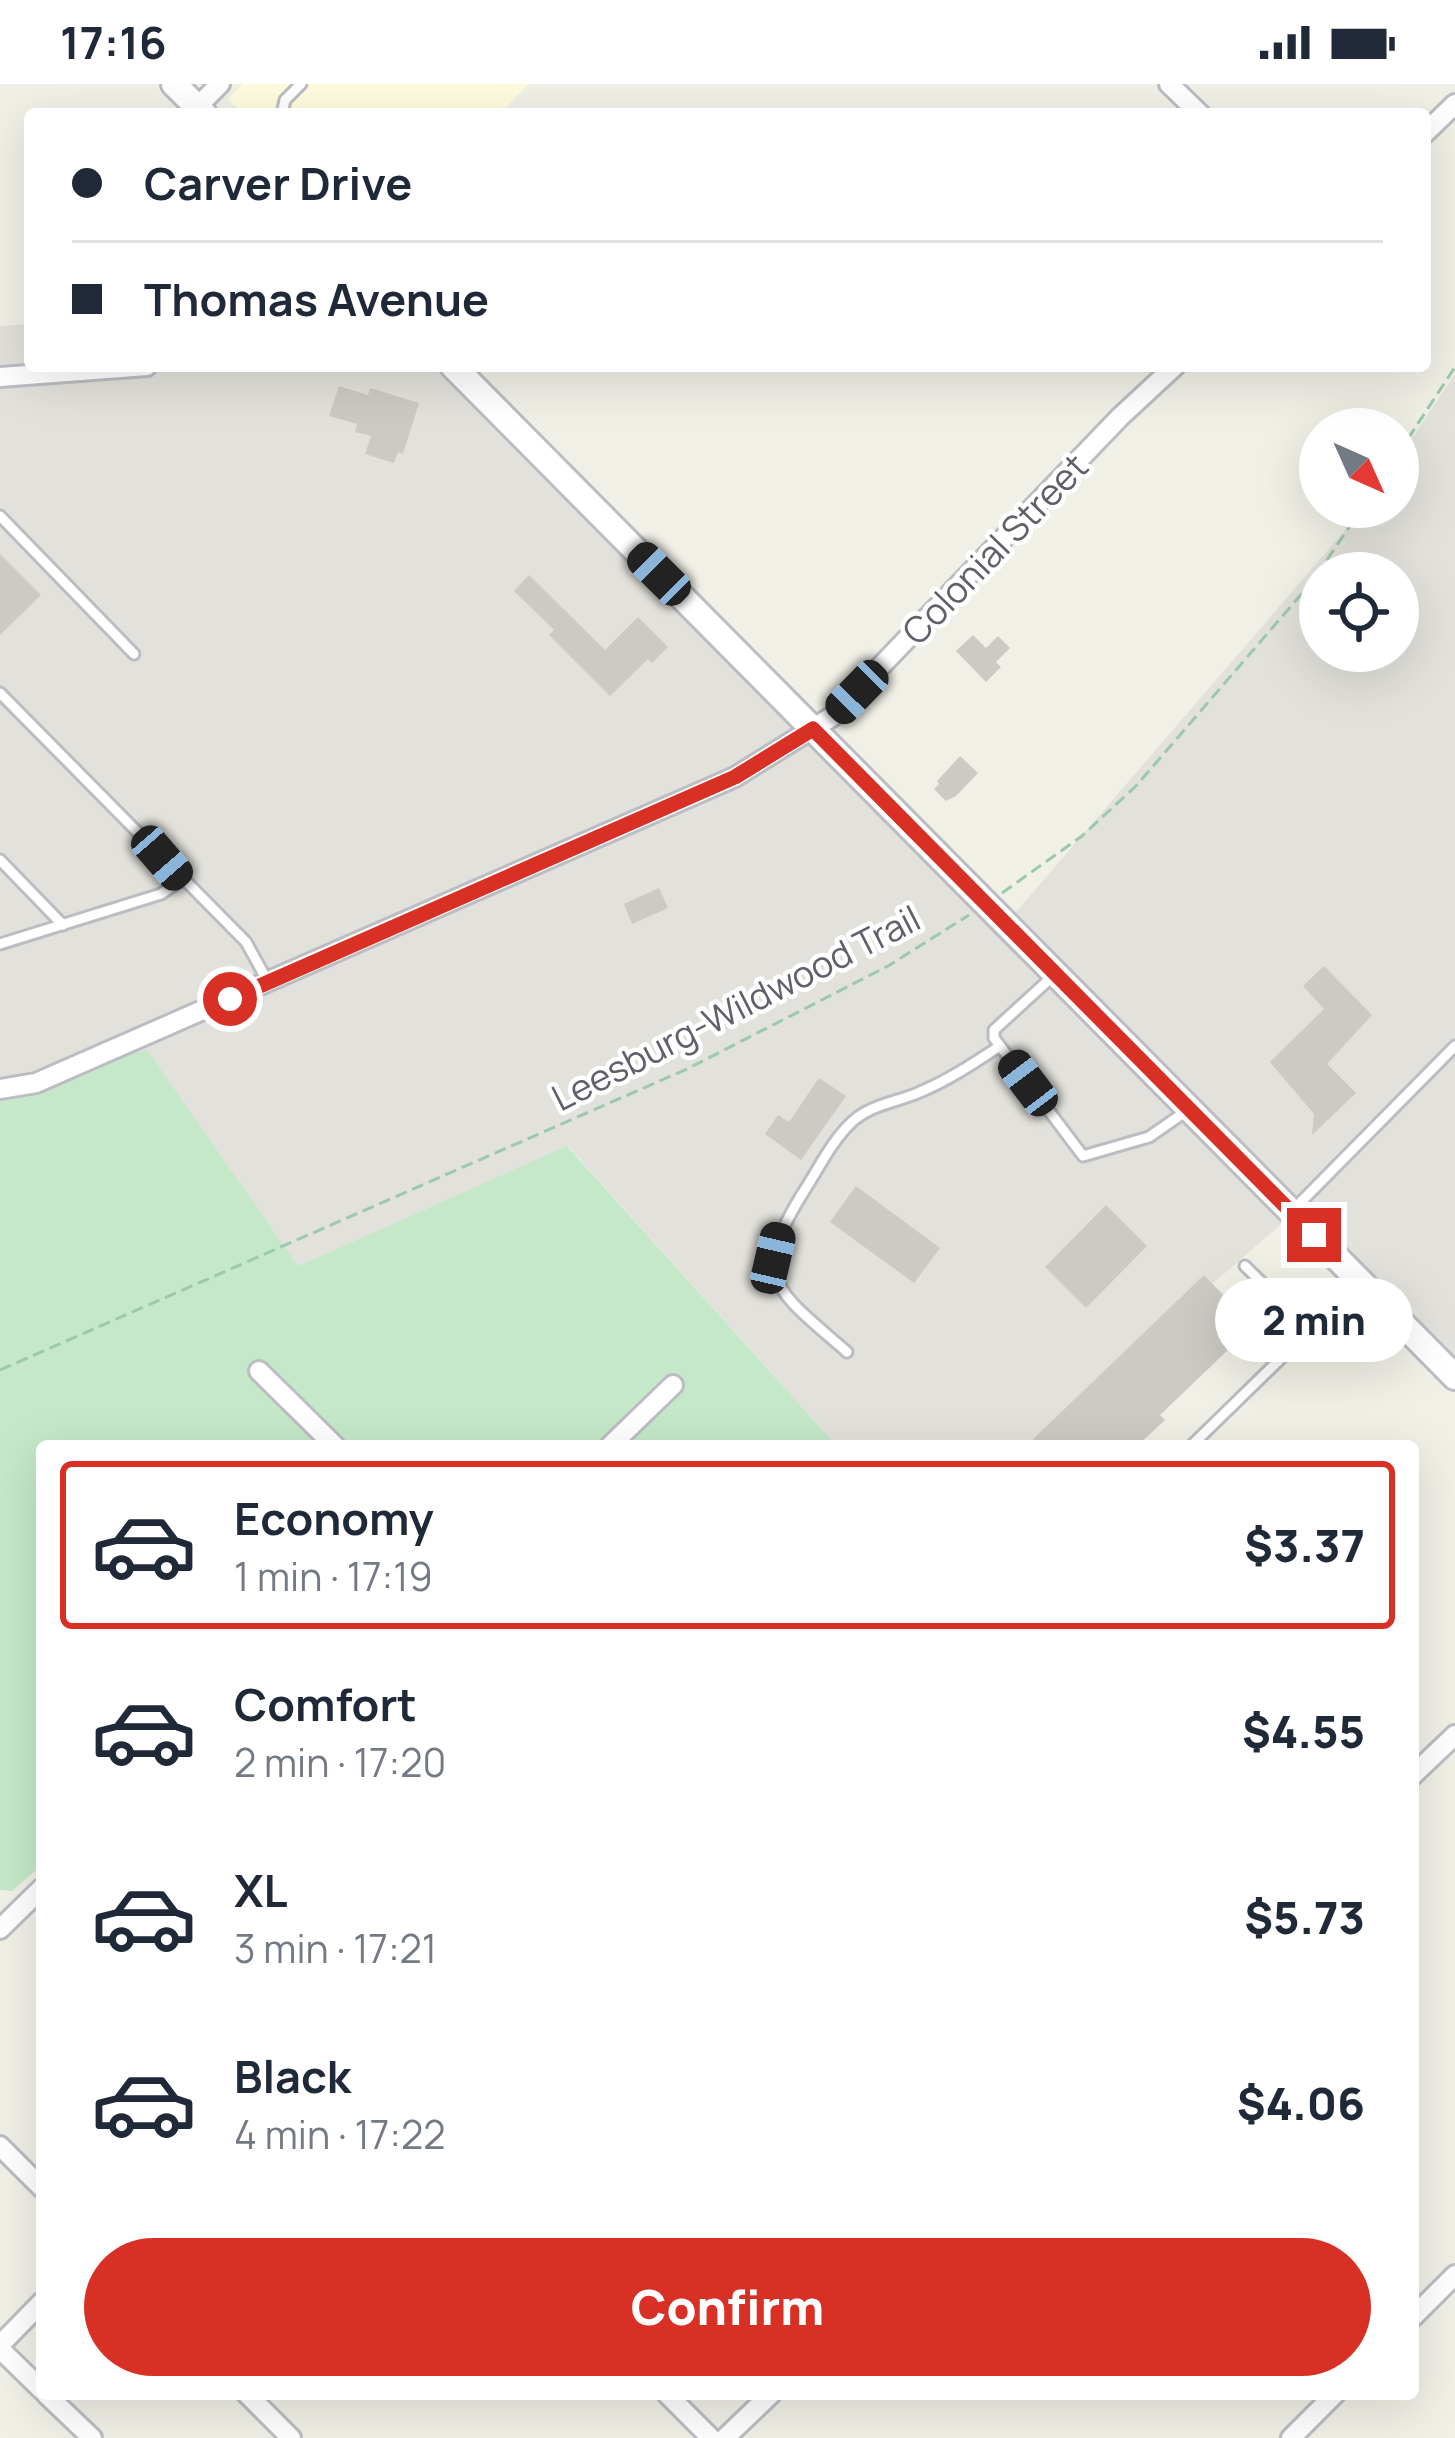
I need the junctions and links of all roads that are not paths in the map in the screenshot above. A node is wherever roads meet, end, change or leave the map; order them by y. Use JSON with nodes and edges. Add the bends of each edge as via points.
{"nodes":[{"id":1,"x":174,"y":84,"type":"edge"},
{"id":2,"x":301,"y":84,"type":"edge"},
{"id":3,"x":1169,"y":84,"type":"edge"},
{"id":4,"x":1455,"y":104,"type":"edge"},
{"id":5,"x":197,"y":108,"type":"edge"},
{"id":6,"x":283,"y":108,"type":"edge"},
{"id":7,"x":1194,"y":108,"type":"edge"},
{"id":8,"x":1431,"y":127,"type":"edge"},
{"id":9,"x":67,"y":372,"type":"edge"},
{"id":10,"x":459,"y":372,"type":"edge"},
{"id":11,"x":1169,"y":372,"type":"edge"},
{"id":12,"x":0,"y":377,"type":"edge"},
{"id":13,"x":0,"y":516,"type":"edge"},
{"id":14,"x":134,"y":654,"type":"dead end"},
{"id":15,"x":0,"y":693,"type":"edge"},
{"id":16,"x":813,"y":729,"type":"junction"},
{"id":17,"x":0,"y":860,"type":"edge"},
{"id":18,"x":181,"y":880,"type":"junction"},
{"id":19,"x":63,"y":925,"type":"junction"},
{"id":20,"x":0,"y":944,"type":"edge"},
{"id":21,"x":1055,"y":974,"type":"junction"},
{"id":22,"x":268,"y":982,"type":"junction"},
{"id":23,"x":1000,"y":1046,"type":"junction"},
{"id":24,"x":1455,"y":1046,"type":"edge"},
{"id":25,"x":0,"y":1089,"type":"edge"},
{"id":26,"x":1189,"y":1108,"type":"junction"},
{"id":27,"x":1291,"y":1212,"type":"junction"},
{"id":28,"x":1245,"y":1266,"type":"dead end"},
{"id":29,"x":1360,"y":1281,"type":"junction"},
{"id":30,"x":1310,"y":1330,"type":"junction"},
{"id":31,"x":847,"y":1352,"type":"dead end"},
{"id":32,"x":259,"y":1371,"type":"dead end"},
{"id":33,"x":1455,"y":1377,"type":"edge"},
{"id":34,"x":673,"y":1385,"type":"dead end"},
{"id":35,"x":329,"y":1440,"type":"edge"},
{"id":36,"x":616,"y":1440,"type":"edge"},
{"id":37,"x":1197,"y":1440,"type":"edge"},
{"id":38,"x":1455,"y":1735,"type":"edge"},
{"id":39,"x":1419,"y":1768,"type":"edge"},
{"id":40,"x":36,"y":1894,"type":"edge"},
{"id":41,"x":0,"y":1929,"type":"edge"},
{"id":42,"x":0,"y":2146,"type":"edge"},
{"id":43,"x":36,"y":2182,"type":"edge"},
{"id":44,"x":1455,"y":2275,"type":"edge"},
{"id":45,"x":36,"y":2308,"type":"edge"},
{"id":46,"x":1419,"y":2311,"type":"edge"},
{"id":47,"x":0,"y":2347,"type":"edge"},
{"id":48,"x":36,"y":2384,"type":"edge"},
{"id":49,"x":52,"y":2400,"type":"edge"},
{"id":50,"x":253,"y":2400,"type":"edge"},
{"id":51,"x":673,"y":2400,"type":"edge"},
{"id":52,"x":765,"y":2400,"type":"edge"},
{"id":53,"x":1329,"y":2400,"type":"edge"},
{"id":54,"x":92,"y":2438,"type":"edge"},
{"id":55,"x":291,"y":2438,"type":"edge"},
{"id":56,"x":711,"y":2438,"type":"edge"},
{"id":57,"x":725,"y":2438,"type":"edge"},
{"id":58,"x":1291,"y":2438,"type":"edge"}],
"edges":[{"from":1,"to":5,"type":"street"},
{"from":2,"to":6,"type":"lane"},
{"from":3,"to":7,"type":"street"},
{"from":4,"to":8,"type":"street"},
{"from":9,"to":12,"type":"street"},
{"from":10,"to":16,"type":"street"},
{"from":11,"to":16,"type":"street","name":"Colonial Street"},
{"from":13,"to":14,"type":"lane"},
{"from":15,"to":18,"type":"lane"},
{"from":16,"to":21,"type":"street"},
{"from":16,"to":22,"type":"street","name":"Colonial Street","via":[[735,777]]},
{"from":17,"to":19,"type":"lane"},
{"from":18,"to":19,"type":"lane"},
{"from":18,"to":22,"type":"lane","via":[[246,942]]},
{"from":19,"to":20,"type":"lane"},
{"from":21,"to":23,"type":"lane","via":[[994,1030]]},
{"from":21,"to":26,"type":"street"},
{"from":22,"to":25,"type":"street","name":"Colonial Street","via":[[36,1083]]},
{"from":23,"to":26,"type":"lane","via":[[1083,1156],[1149,1137]]},
{"from":23,"to":31,"type":"lane","via":[[854,1120],[779,1230],[779,1286]]},
{"from":24,"to":27,"type":"lane"},
{"from":26,"to":27,"type":"street"},
{"from":27,"to":29,"type":"street"},
{"from":28,"to":30,"type":"lane"},
{"from":29,"to":30,"type":"lane"},
{"from":29,"to":33,"type":"street"},
{"from":30,"to":37,"type":"lane"},
{"from":32,"to":35,"type":"street"},
{"from":34,"to":36,"type":"street"},
{"from":38,"to":39,"type":"street"},
{"from":40,"to":41,"type":"street"},
{"from":42,"to":43,"type":"street"},
{"from":44,"to":46,"type":"street"},
{"from":45,"to":47,"type":"street"},
{"from":47,"to":48,"type":"street"},
{"from":49,"to":54,"type":"street"},
{"from":50,"to":55,"type":"street"},
{"from":51,"to":56,"type":"street"},
{"from":52,"to":57,"type":"street"},
{"from":53,"to":58,"type":"street"}]}
